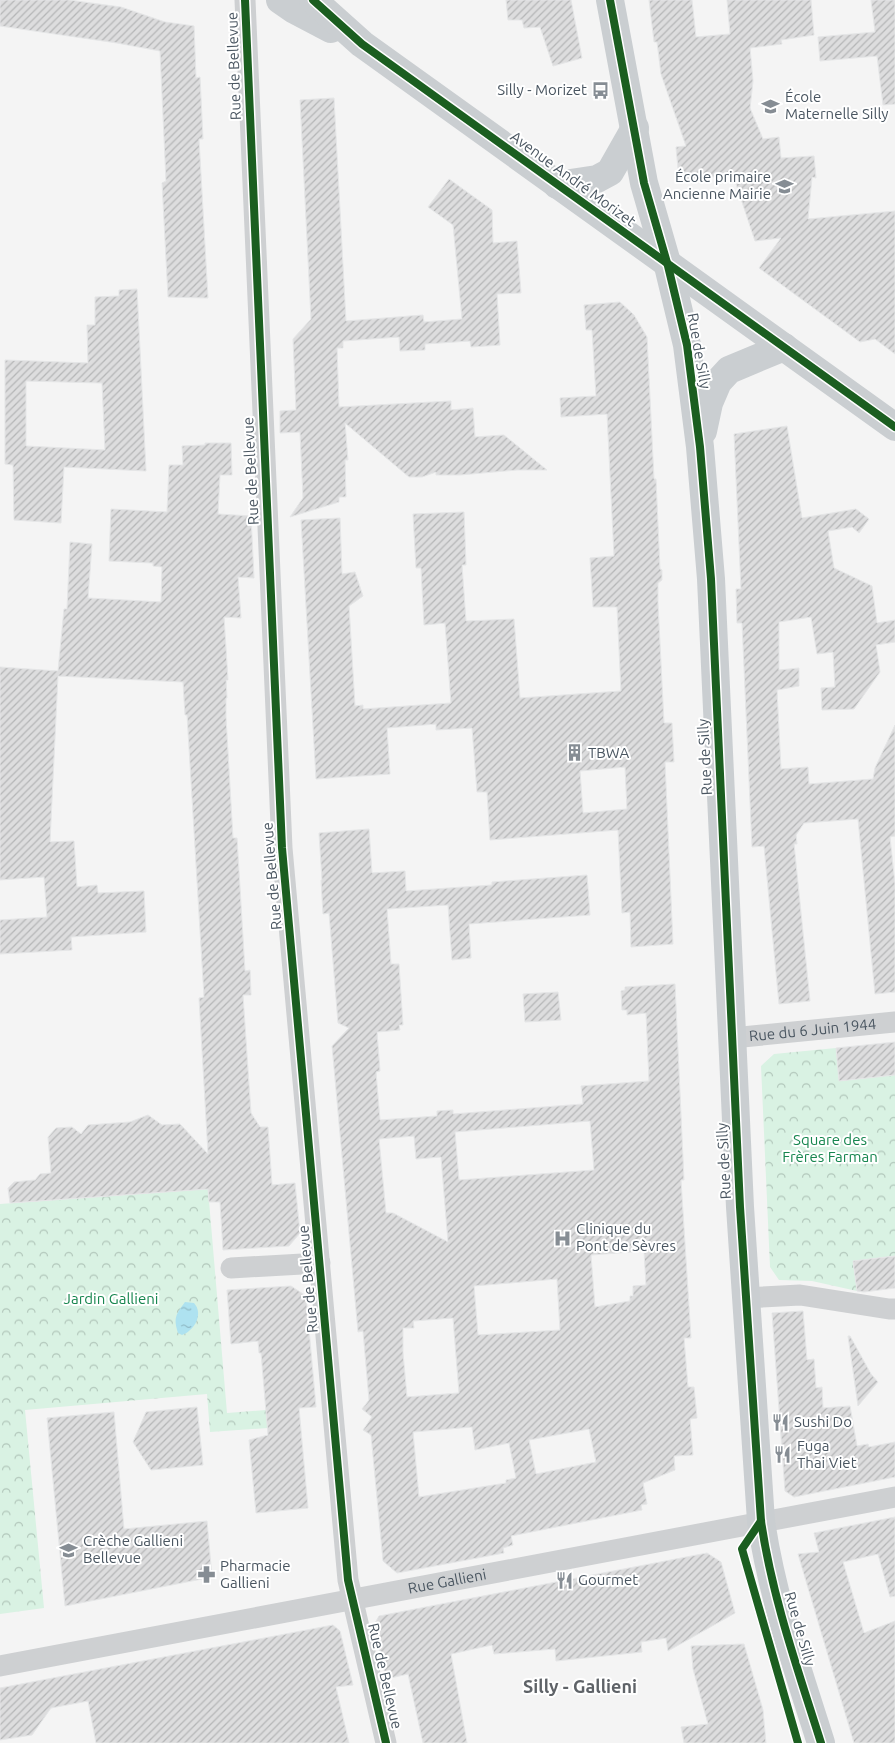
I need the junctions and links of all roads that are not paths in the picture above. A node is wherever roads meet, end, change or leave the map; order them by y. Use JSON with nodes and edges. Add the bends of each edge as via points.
{"nodes":[{"id":1,"x":245,"y":0,"type":"edge"},
{"id":2,"x":280,"y":0,"type":"edge"},
{"id":3,"x":313,"y":0,"type":"edge"},
{"id":4,"x":610,"y":0,"type":"edge"},
{"id":5,"x":362,"y":44,"type":"junction"},
{"id":6,"x":634,"y":128,"type":"junction"},
{"id":7,"x":557,"y":185,"type":"junction"},
{"id":8,"x":668,"y":266,"type":"junction"},
{"id":9,"x":784,"y":347,"type":"junction"},
{"id":10,"x":895,"y":427,"type":"edge"},
{"id":11,"x":700,"y":447,"type":"junction"},
{"id":12,"x":895,"y":1022,"type":"edge"},
{"id":13,"x":732,"y":1038,"type":"junction"},
{"id":14,"x":320,"y":1263,"type":"junction"},
{"id":15,"x":230,"y":1268,"type":"dead end"},
{"id":16,"x":745,"y":1298,"type":"junction"},
{"id":17,"x":895,"y":1309,"type":"edge"},
{"id":18,"x":895,"y":1497,"type":"edge"},
{"id":19,"x":760,"y":1521,"type":"junction"},
{"id":20,"x":353,"y":1599,"type":"junction"},
{"id":21,"x":0,"y":1666,"type":"edge"},
{"id":22,"x":386,"y":1743,"type":"edge"},
{"id":23,"x":821,"y":1743,"type":"edge"}],
"edges":[{"from":1,"to":14,"type":"street","name":"Rue de Bellevue","via":[[282,848]]},
{"from":2,"to":5,"type":"main road","name":"Avenue André Morizet"},
{"from":3,"to":5,"type":"main road","name":"Avenue André Morizet"},
{"from":4,"to":6,"type":"main road","name":"Rue de Silly"},
{"from":5,"to":7,"type":"main road","name":"Avenue André Morizet"},
{"from":6,"to":7,"type":"main road","via":[[610,172],[597,179]]},
{"from":6,"to":8,"type":"main road","name":"Rue de Silly","via":[[644,183]]},
{"from":7,"to":8,"type":"main road","name":"Avenue André Morizet"},
{"from":8,"to":9,"type":"main road","name":"Avenue André Morizet"},
{"from":8,"to":11,"type":"main road","name":"Rue de Silly","via":[[687,345]]},
{"from":9,"to":10,"type":"main road","name":"Avenue André Morizet"},
{"from":9,"to":11,"type":"main road","name":"Rue de Silly","via":[[729,370],[718,382],[709,402]]},
{"from":11,"to":13,"type":"main road","name":"Rue de Silly","via":[[711,579]]},
{"from":12,"to":13,"type":"street","name":"Rue du 6 Juin 1944"},
{"from":13,"to":16,"type":"main road","name":"Rue de Silly"},
{"from":14,"to":15,"type":"street"},
{"from":14,"to":20,"type":"street","name":"Rue de Bellevue","via":[[348,1580]]},
{"from":16,"to":17,"type":"street","via":[[800,1295]]},
{"from":16,"to":19,"type":"main road","name":"Rue de Silly"},
{"from":18,"to":19,"type":"street","name":"Rue Gallieni"},
{"from":19,"to":20,"type":"street","name":"Rue Gallieni"},
{"from":19,"to":23,"type":"main road","name":"Rue de Silly","via":[[788,1639]]},
{"from":20,"to":21,"type":"street","name":"Rue Gallieni"},
{"from":20,"to":22,"type":"street","name":"Rue de Bellevue"}]}
